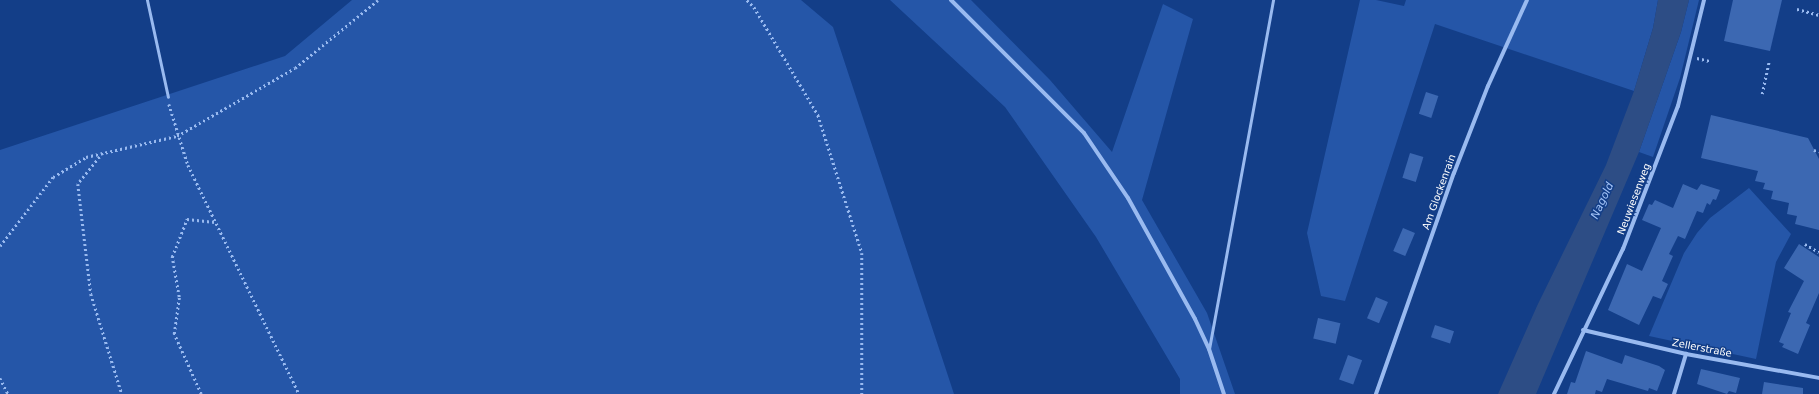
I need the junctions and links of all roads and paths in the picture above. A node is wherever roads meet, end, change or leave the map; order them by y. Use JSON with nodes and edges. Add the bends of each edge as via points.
{"nodes":[{"id":1,"x":147,"y":0,"type":"edge"},
{"id":2,"x":378,"y":0,"type":"edge"},
{"id":3,"x":747,"y":0,"type":"edge"},
{"id":4,"x":951,"y":0,"type":"edge"},
{"id":5,"x":1273,"y":0,"type":"edge"},
{"id":6,"x":1528,"y":0,"type":"edge"},
{"id":7,"x":1704,"y":0,"type":"edge"},
{"id":8,"x":1797,"y":9,"type":"dead end"},
{"id":9,"x":1819,"y":15,"type":"edge"},
{"id":10,"x":1691,"y":57,"type":"junction"},
{"id":11,"x":1710,"y":62,"type":"dead end"},
{"id":12,"x":1770,"y":62,"type":"dead end"},
{"id":13,"x":1762,"y":94,"type":"dead end"},
{"id":14,"x":168,"y":98,"type":"joint"},
{"id":15,"x":177,"y":136,"type":"junction"},
{"id":16,"x":1814,"y":150,"type":"dead end"},
{"id":17,"x":1819,"y":152,"type":"edge"},
{"id":18,"x":103,"y":153,"type":"junction"},
{"id":19,"x":215,"y":222,"type":"junction"},
{"id":20,"x":1805,"y":244,"type":"dead end"},
{"id":21,"x":0,"y":246,"type":"edge"},
{"id":22,"x":1819,"y":252,"type":"edge"},
{"id":23,"x":1583,"y":330,"type":"junction"},
{"id":24,"x":1210,"y":349,"type":"junction"},
{"id":25,"x":1686,"y":354,"type":"junction"},
{"id":26,"x":0,"y":378,"type":"edge"},
{"id":27,"x":1819,"y":378,"type":"edge"},
{"id":28,"x":8,"y":394,"type":"edge"},
{"id":29,"x":122,"y":394,"type":"edge"},
{"id":30,"x":202,"y":394,"type":"edge"},
{"id":31,"x":299,"y":394,"type":"edge"},
{"id":32,"x":862,"y":394,"type":"edge"},
{"id":33,"x":1224,"y":394,"type":"edge"},
{"id":34,"x":1376,"y":394,"type":"edge"},
{"id":35,"x":1554,"y":394,"type":"edge"},
{"id":36,"x":1674,"y":394,"type":"edge"}],
"edges":[{"from":1,"to":14,"type":"lane"},
{"from":2,"to":15,"type":"path","via":[[295,68]]},
{"from":3,"to":32,"type":"path","via":[[754,7],[818,115],[862,253]]},
{"from":4,"to":24,"type":"street","via":[[1084,134],[1128,198]]},
{"from":5,"to":24,"type":"lane"},
{"from":6,"to":34,"type":"street","name":"Am Glockenrain","via":[[1488,86],[1454,173]]},
{"from":7,"to":10,"type":"street","name":"Neuwiesenweg"},
{"from":8,"to":9,"type":"path"},
{"from":10,"to":11,"type":"path"},
{"from":10,"to":23,"type":"street","name":"Neuwiesenweg","via":[[1678,106],[1623,249]]},
{"from":12,"to":13,"type":"path"},
{"from":14,"to":15,"type":"path"},
{"from":15,"to":18,"type":"path"},
{"from":15,"to":19,"type":"path"},
{"from":16,"to":17,"type":"path"},
{"from":18,"to":21,"type":"path","via":[[86,157],[53,177]]},
{"from":18,"to":29,"type":"path","via":[[78,184],[91,294]]},
{"from":19,"to":30,"type":"path","via":[[187,219],[172,257],[179,297],[174,334]]},
{"from":19,"to":31,"type":"path"},
{"from":20,"to":22,"type":"path"},
{"from":23,"to":25,"type":"street","name":"Zellerstraße"},
{"from":23,"to":35,"type":"street","name":"Neuwiesenweg"},
{"from":24,"to":33,"type":"street"},
{"from":25,"to":27,"type":"street","name":"Zellerstraße"},
{"from":25,"to":36,"type":"street"},
{"from":26,"to":28,"type":"path"}]}
